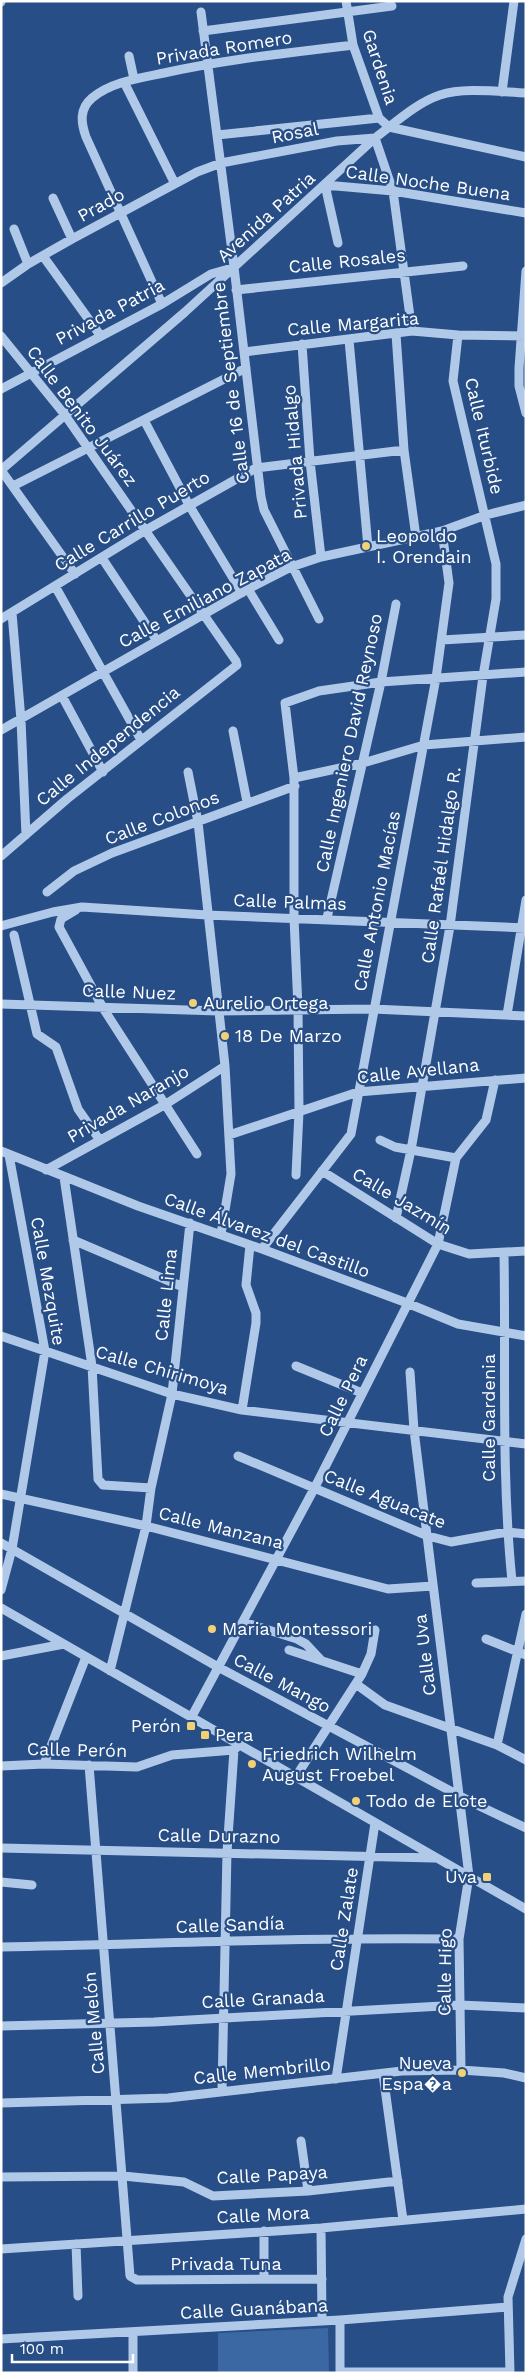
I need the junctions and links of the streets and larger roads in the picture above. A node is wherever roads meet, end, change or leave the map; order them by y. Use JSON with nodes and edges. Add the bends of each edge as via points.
{"nodes":[{"id":1,"x":346,"y":1,"type":"edge"},
{"id":2,"x":514,"y":1,"type":"edge"},
{"id":3,"x":392,"y":6,"type":"dead end"},
{"id":4,"x":201,"y":12,"type":"dead end"},
{"id":5,"x":347,"y":12,"type":"junction"},
{"id":6,"x":203,"y":31,"type":"junction"},
{"id":7,"x":353,"y":45,"type":"junction"},
{"id":8,"x":129,"y":56,"type":"dead end"},
{"id":9,"x":206,"y":64,"type":"junction"},
{"id":10,"x":134,"y":79,"type":"junction"},
{"id":11,"x":124,"y":82,"type":"junction"},
{"id":12,"x":502,"y":92,"type":"junction"},
{"id":13,"x":526,"y":93,"type":"edge"},
{"id":14,"x":379,"y":118,"type":"junction"},
{"id":15,"x":390,"y":128,"type":"junction"},
{"id":16,"x":217,"y":135,"type":"junction"},
{"id":17,"x":375,"y":138,"type":"junction"},
{"id":18,"x":526,"y":157,"type":"edge"},
{"id":19,"x":221,"y":164,"type":"junction"},
{"id":20,"x":174,"y":182,"type":"junction"},
{"id":21,"x":325,"y":185,"type":"junction"},
{"id":22,"x":392,"y":191,"type":"junction"},
{"id":23,"x":53,"y":198,"type":"dead end"},
{"id":24,"x":120,"y":213,"type":"junction"},
{"id":25,"x":526,"y":214,"type":"edge"},
{"id":26,"x":14,"y":229,"type":"dead end"},
{"id":27,"x":72,"y":239,"type":"junction"},
{"id":28,"x":338,"y":243,"type":"dead end"},
{"id":29,"x":43,"y":256,"type":"junction"},
{"id":30,"x":28,"y":264,"type":"junction"},
{"id":31,"x":463,"y":266,"type":"dead end"},
{"id":32,"x":234,"y":267,"type":"junction"},
{"id":33,"x":403,"y":271,"type":"junction"},
{"id":34,"x":526,"y":271,"type":"edge"},
{"id":35,"x":1,"y":283,"type":"edge"},
{"id":36,"x":236,"y":290,"type":"junction"},
{"id":37,"x":162,"y":304,"type":"junction"},
{"id":38,"x":525,"y":313,"type":"edge"},
{"id":39,"x":412,"y":331,"type":"junction"},
{"id":40,"x":396,"y":334,"type":"junction"},
{"id":41,"x":100,"y":335,"type":"junction"},
{"id":42,"x":458,"y":335,"type":"junction"},
{"id":43,"x":1,"y":336,"type":"edge"},
{"id":44,"x":523,"y":336,"type":"edge"},
{"id":45,"x":349,"y":340,"type":"junction"},
{"id":46,"x":302,"y":344,"type":"junction"},
{"id":47,"x":244,"y":352,"type":"junction"},
{"id":48,"x":246,"y":368,"type":"junction"},
{"id":49,"x":32,"y":373,"type":"junction"},
{"id":50,"x":1,"y":389,"type":"edge"},
{"id":51,"x":526,"y":413,"type":"edge"},
{"id":52,"x":65,"y":415,"type":"junction"},
{"id":53,"x":144,"y":420,"type":"junction"},
{"id":54,"x":87,"y":449,"type":"junction"},
{"id":55,"x":404,"y":450,"type":"junction"},
{"id":56,"x":358,"y":454,"type":"junction"},
{"id":57,"x":310,"y":461,"type":"junction"},
{"id":58,"x":256,"y":468,"type":"junction"},
{"id":59,"x":1,"y":470,"type":"edge"},
{"id":60,"x":13,"y":486,"type":"junction"},
{"id":61,"x":189,"y":505,"type":"junction"},
{"id":62,"x":526,"y":506,"type":"edge"},
{"id":63,"x":486,"y":515,"type":"junction"},
{"id":64,"x":146,"y":530,"type":"junction"},
{"id":65,"x":442,"y":531,"type":"junction"},
{"id":66,"x":416,"y":537,"type":"junction"},
{"id":67,"x":368,"y":547,"type":"junction"},
{"id":68,"x":321,"y":557,"type":"junction"},
{"id":69,"x":102,"y":558,"type":"junction"},
{"id":70,"x":291,"y":566,"type":"junction"},
{"id":71,"x":75,"y":574,"type":"junction"},
{"id":72,"x":55,"y":586,"type":"junction"},
{"id":73,"x":245,"y":591,"type":"junction"},
{"id":74,"x":396,"y":604,"type":"dead end"},
{"id":75,"x":12,"y":613,"type":"junction"},
{"id":76,"x":205,"y":614,"type":"junction"},
{"id":77,"x":1,"y":619,"type":"edge"},
{"id":78,"x":320,"y":620,"type":"dead end"},
{"id":79,"x":526,"y":634,"type":"edge"},
{"id":80,"x":490,"y":637,"type":"junction"},
{"id":81,"x":279,"y":640,"type":"dead end"},
{"id":82,"x":442,"y":640,"type":"junction"},
{"id":83,"x":157,"y":641,"type":"junction"},
{"id":84,"x":237,"y":665,"type":"joint"},
{"id":85,"x":104,"y":671,"type":"junction"},
{"id":86,"x":526,"y":672,"type":"edge"},
{"id":87,"x":483,"y":676,"type":"junction"},
{"id":88,"x":436,"y":678,"type":"junction"},
{"id":89,"x":381,"y":682,"type":"junction"},
{"id":90,"x":62,"y":696,"type":"junction"},
{"id":91,"x":21,"y":720,"type":"junction"},
{"id":92,"x":1,"y":730,"type":"edge"},
{"id":93,"x":233,"y":731,"type":"dead end"},
{"id":94,"x":526,"y":737,"type":"edge"},
{"id":95,"x":141,"y":740,"type":"junction"},
{"id":96,"x":475,"y":741,"type":"junction"},
{"id":97,"x":424,"y":745,"type":"junction"},
{"id":98,"x":362,"y":763,"type":"junction"},
{"id":99,"x":103,"y":772,"type":"junction"},
{"id":100,"x":188,"y":772,"type":"dead end"},
{"id":101,"x":294,"y":782,"type":"junction"},
{"id":102,"x":247,"y":802,"type":"junction"},
{"id":103,"x":198,"y":822,"type":"junction"},
{"id":104,"x":26,"y":835,"type":"junction"},
{"id":105,"x":1,"y":856,"type":"edge"},
{"id":106,"x":48,"y":892,"type":"dead end"},
{"id":107,"x":526,"y":900,"type":"edge"},
{"id":108,"x":82,"y":907,"type":"junction"},
{"id":109,"x":208,"y":915,"type":"junction"},
{"id":110,"x":294,"y":918,"type":"junction"},
{"id":111,"x":327,"y":918,"type":"junction"},
{"id":112,"x":389,"y":923,"type":"junction"},
{"id":113,"x":1,"y":926,"type":"edge"},
{"id":114,"x":450,"y":926,"type":"junction"},
{"id":115,"x":524,"y":928,"type":"edge"},
{"id":116,"x":14,"y":935,"type":"dead end"},
{"id":117,"x":1,"y":1004,"type":"edge"},
{"id":118,"x":31,"y":1004,"type":"junction"},
{"id":119,"x":103,"y":1008,"type":"junction"},
{"id":120,"x":298,"y":1008,"type":"junction"},
{"id":121,"x":374,"y":1009,"type":"junction"},
{"id":122,"x":218,"y":1011,"type":"junction"},
{"id":123,"x":436,"y":1012,"type":"junction"},
{"id":124,"x":507,"y":1016,"type":"junction"},
{"id":125,"x":526,"y":1016,"type":"edge"},
{"id":126,"x":225,"y":1066,"type":"junction"},
{"id":127,"x":526,"y":1078,"type":"edge"},
{"id":128,"x":495,"y":1080,"type":"junction"},
{"id":129,"x":421,"y":1087,"type":"junction"},
{"id":130,"x":358,"y":1092,"type":"junction"},
{"id":131,"x":166,"y":1104,"type":"junction"},
{"id":132,"x":299,"y":1112,"type":"junction"},
{"id":133,"x":229,"y":1136,"type":"junction"},
{"id":134,"x":99,"y":1138,"type":"junction"},
{"id":135,"x":380,"y":1140,"type":"dead end"},
{"id":136,"x":411,"y":1150,"type":"junction"},
{"id":137,"x":5,"y":1153,"type":"edge"},
{"id":138,"x":197,"y":1154,"type":"dead end"},
{"id":139,"x":456,"y":1158,"type":"junction"},
{"id":140,"x":46,"y":1170,"type":"junction"},
{"id":141,"x":322,"y":1171,"type":"junction"},
{"id":142,"x":296,"y":1175,"type":"dead end"},
{"id":143,"x":64,"y":1177,"type":"junction"},
{"id":144,"x":396,"y":1218,"type":"junction"},
{"id":145,"x":190,"y":1223,"type":"junction"},
{"id":146,"x":221,"y":1234,"type":"junction"},
{"id":147,"x":73,"y":1240,"type":"junction"},
{"id":148,"x":438,"y":1244,"type":"junction"},
{"id":149,"x":250,"y":1245,"type":"junction"},
{"id":150,"x":262,"y":1249,"type":"junction"},
{"id":151,"x":526,"y":1251,"type":"edge"},
{"id":152,"x":504,"y":1254,"type":"junction"},
{"id":153,"x":183,"y":1286,"type":"junction"},
{"id":154,"x":407,"y":1303,"type":"junction"},
{"id":155,"x":505,"y":1333,"type":"junction"},
{"id":156,"x":1,"y":1336,"type":"edge"},
{"id":157,"x":526,"y":1336,"type":"edge"},
{"id":158,"x":45,"y":1351,"type":"junction"},
{"id":159,"x":92,"y":1366,"type":"junction"},
{"id":160,"x":296,"y":1366,"type":"dead end"},
{"id":161,"x":410,"y":1372,"type":"dead end"},
{"id":162,"x":362,"y":1393,"type":"junction"},
{"id":163,"x":172,"y":1394,"type":"junction"},
{"id":164,"x":242,"y":1410,"type":"junction"},
{"id":165,"x":348,"y":1422,"type":"junction"},
{"id":166,"x":414,"y":1430,"type":"junction"},
{"id":167,"x":504,"y":1441,"type":"junction"},
{"id":168,"x":526,"y":1444,"type":"edge"},
{"id":169,"x":238,"y":1456,"type":"dead end"},
{"id":170,"x":151,"y":1488,"type":"junction"},
{"id":171,"x":314,"y":1488,"type":"junction"},
{"id":172,"x":1,"y":1494,"type":"edge"},
{"id":173,"x":20,"y":1497,"type":"junction"},
{"id":174,"x":146,"y":1526,"type":"junction"},
{"id":175,"x":507,"y":1532,"type":"junction"},
{"id":176,"x":526,"y":1534,"type":"edge"},
{"id":177,"x":428,"y":1536,"type":"junction"},
{"id":178,"x":1,"y":1543,"type":"edge"},
{"id":179,"x":12,"y":1549,"type":"junction"},
{"id":180,"x":277,"y":1559,"type":"junction"},
{"id":181,"x":512,"y":1581,"type":"junction"},
{"id":182,"x":526,"y":1581,"type":"edge"},
{"id":183,"x":476,"y":1583,"type":"dead end"},
{"id":184,"x":433,"y":1586,"type":"junction"},
{"id":185,"x":1,"y":1590,"type":"edge"},
{"id":186,"x":1,"y":1608,"type":"edge"},
{"id":187,"x":526,"y":1614,"type":"edge"},
{"id":188,"x":125,"y":1616,"type":"junction"},
{"id":189,"x":242,"y":1622,"type":"junction"},
{"id":190,"x":375,"y":1630,"type":"dead end"},
{"id":191,"x":486,"y":1639,"type":"dead end"},
{"id":192,"x":64,"y":1644,"type":"junction"},
{"id":193,"x":290,"y":1650,"type":"dead end"},
{"id":194,"x":521,"y":1654,"type":"edge"},
{"id":195,"x":1,"y":1656,"type":"edge"},
{"id":196,"x":86,"y":1657,"type":"junction"},
{"id":197,"x":322,"y":1660,"type":"junction"},
{"id":198,"x":218,"y":1667,"type":"junction"},
{"id":199,"x":110,"y":1671,"type":"junction"},
{"id":200,"x":362,"y":1674,"type":"junction"},
{"id":201,"x":356,"y":1684,"type":"junction"},
{"id":202,"x":191,"y":1718,"type":"junction"},
{"id":203,"x":327,"y":1725,"type":"junction"},
{"id":204,"x":450,"y":1728,"type":"junction"},
{"id":205,"x":497,"y":1745,"type":"junction"},
{"id":206,"x":236,"y":1748,"type":"junction"},
{"id":207,"x":526,"y":1760,"type":"edge"},
{"id":208,"x":44,"y":1764,"type":"junction"},
{"id":209,"x":89,"y":1765,"type":"junction"},
{"id":210,"x":1,"y":1766,"type":"edge"},
{"id":211,"x":295,"y":1778,"type":"junction"},
{"id":212,"x":459,"y":1796,"type":"junction"},
{"id":213,"x":375,"y":1823,"type":"junction"},
{"id":214,"x":526,"y":1828,"type":"edge"},
{"id":215,"x":1,"y":1848,"type":"edge"},
{"id":216,"x":96,"y":1850,"type":"junction"},
{"id":217,"x":227,"y":1852,"type":"junction"},
{"id":218,"x":370,"y":1856,"type":"junction"},
{"id":219,"x":437,"y":1859,"type":"junction"},
{"id":220,"x":469,"y":1876,"type":"junction"},
{"id":221,"x":1,"y":1882,"type":"edge"},
{"id":222,"x":32,"y":1885,"type":"dead end"},
{"id":223,"x":526,"y":1909,"type":"edge"},
{"id":224,"x":358,"y":1938,"type":"junction"},
{"id":225,"x":226,"y":1940,"type":"junction"},
{"id":226,"x":459,"y":1940,"type":"junction"},
{"id":227,"x":104,"y":1946,"type":"junction"},
{"id":228,"x":1,"y":1948,"type":"edge"},
{"id":229,"x":460,"y":2005,"type":"junction"},
{"id":230,"x":526,"y":2008,"type":"edge"},
{"id":231,"x":346,"y":2011,"type":"junction"},
{"id":232,"x":225,"y":2018,"type":"junction"},
{"id":233,"x":110,"y":2023,"type":"junction"},
{"id":234,"x":1,"y":2026,"type":"edge"},
{"id":235,"x":461,"y":2070,"type":"junction"},
{"id":236,"x":383,"y":2074,"type":"junction"},
{"id":237,"x":526,"y":2078,"type":"edge"},
{"id":238,"x":336,"y":2079,"type":"junction"},
{"id":239,"x":222,"y":2090,"type":"junction"},
{"id":240,"x":117,"y":2100,"type":"junction"},
{"id":241,"x":1,"y":2103,"type":"edge"},
{"id":242,"x":301,"y":2141,"type":"dead end"},
{"id":243,"x":123,"y":2176,"type":"junction"},
{"id":244,"x":1,"y":2177,"type":"edge"},
{"id":245,"x":398,"y":2181,"type":"junction"},
{"id":246,"x":308,"y":2190,"type":"junction"},
{"id":247,"x":526,"y":2209,"type":"edge"},
{"id":248,"x":402,"y":2220,"type":"junction"},
{"id":249,"x":321,"y":2228,"type":"junction"},
{"id":250,"x":264,"y":2232,"type":"junction"},
{"id":251,"x":128,"y":2239,"type":"junction"},
{"id":252,"x":526,"y":2239,"type":"edge"},
{"id":253,"x":76,"y":2244,"type":"junction"},
{"id":254,"x":1,"y":2249,"type":"edge"},
{"id":255,"x":132,"y":2278,"type":"joint"},
{"id":256,"x":322,"y":2279,"type":"junction"},
{"id":257,"x":264,"y":2280,"type":"junction"},
{"id":258,"x":78,"y":2296,"type":"dead end"},
{"id":259,"x":508,"y":2307,"type":"junction"},
{"id":260,"x":322,"y":2320,"type":"junction"},
{"id":261,"x":340,"y":2320,"type":"junction"},
{"id":262,"x":133,"y":2332,"type":"junction"},
{"id":263,"x":1,"y":2339,"type":"edge"},
{"id":264,"x":340,"y":2372,"type":"edge"},
{"id":265,"x":133,"y":2373,"type":"edge"},
{"id":266,"x":510,"y":2373,"type":"edge"}],
"edges":[{"from":1,"to":5,"type":"street","name":"Gardenia"},
{"from":2,"to":12,"type":"street"},
{"from":3,"to":5,"type":"street"},
{"from":4,"to":6,"type":"street","name":"Calle 16 de Septiembre"},
{"from":5,"to":6,"type":"street"},
{"from":5,"to":7,"type":"street","name":"Gardenia"},
{"from":6,"to":9,"type":"street","name":"Calle 16 de Septiembre"},
{"from":7,"to":9,"type":"street","name":"Privada Romero"},
{"from":7,"to":14,"type":"street","name":"Gardenia"},
{"from":8,"to":10,"type":"street"},
{"from":9,"to":10,"type":"street","name":"Privada Romero"},
{"from":9,"to":16,"type":"street","name":"Calle 16 de Septiembre"},
{"from":10,"to":11,"type":"street","name":"Privada Romero"},
{"from":11,"to":20,"type":"street"},
{"from":11,"to":24,"type":"street","name":"Privada Romero","via":[[91,98],[81,117],[82,127]]},
{"from":12,"to":13,"type":"street","name":"Avenida Patria"},
{"from":12,"to":15,"type":"street","name":"Avenida Patria","via":[[440,94],[404,115]]},
{"from":14,"to":15,"type":"street","name":"Gardenia"},
{"from":14,"to":16,"type":"street"},
{"from":15,"to":17,"type":"street","name":"Avenida Patria"},
{"from":15,"to":18,"type":"street"},
{"from":16,"to":19,"type":"street","name":"Calle 16 de Septiembre"},
{"from":17,"to":19,"type":"street","name":"Rosal","via":[[337,141]]},
{"from":17,"to":21,"type":"street","name":"Avenida Patria"},
{"from":17,"to":22,"type":"street"},
{"from":19,"to":20,"type":"street","name":"Prado"},
{"from":19,"to":32,"type":"street","name":"Calle 16 de Septiembre"},
{"from":20,"to":24,"type":"street","name":"Prado"},
{"from":21,"to":22,"type":"street","name":"Calle Noche Buena"},
{"from":21,"to":28,"type":"street"},
{"from":21,"to":32,"type":"street","name":"Avenida Patria"},
{"from":22,"to":25,"type":"street","name":"Calle Noche Buena"},
{"from":22,"to":33,"type":"street"},
{"from":23,"to":27,"type":"street"},
{"from":24,"to":27,"type":"street","name":"Prado"},
{"from":24,"to":37,"type":"street"},
{"from":26,"to":30,"type":"street"},
{"from":27,"to":29,"type":"street","name":"Prado"},
{"from":29,"to":30,"type":"street","name":"Prado"},
{"from":29,"to":41,"type":"street"},
{"from":30,"to":35,"type":"street","name":"Prado"},
{"from":31,"to":33,"type":"street","name":"Calle Rosales"},
{"from":32,"to":36,"type":"street","name":"Calle 16 de Septiembre"},
{"from":32,"to":37,"type":"street","name":"Privada Patria","via":[[211,274]]},
{"from":32,"to":52,"type":"street","name":"Avenida Patria"},
{"from":33,"to":36,"type":"street","name":"Calle Rosales"},
{"from":33,"to":39,"type":"street"},
{"from":34,"to":38,"type":"street"},
{"from":36,"to":47,"type":"street","name":"Calle 16 de Septiembre"},
{"from":37,"to":41,"type":"street","name":"Privada Patria"},
{"from":38,"to":44,"type":"street"},
{"from":39,"to":40,"type":"street","name":"Calle Margarita"},
{"from":39,"to":42,"type":"street","name":"Calle Margarita"},
{"from":40,"to":45,"type":"street","name":"Calle Margarita"},
{"from":40,"to":55,"type":"street"},
{"from":41,"to":49,"type":"street","name":"Privada Patria"},
{"from":42,"to":44,"type":"street","name":"Calle Margarita"},
{"from":42,"to":63,"type":"street","name":"Calle Iturbide","via":[[453,381]]},
{"from":43,"to":49,"type":"street","name":"Calle Benito Juárez"},
{"from":44,"to":51,"type":"street","via":[[519,386]]},
{"from":45,"to":46,"type":"street","name":"Calle Margarita"},
{"from":45,"to":56,"type":"street"},
{"from":46,"to":47,"type":"street","name":"Calle Margarita"},
{"from":46,"to":57,"type":"street","name":"Privada Hidalgo"},
{"from":47,"to":48,"type":"street","name":"Calle 16 de Septiembre"},
{"from":48,"to":53,"type":"street"},
{"from":48,"to":58,"type":"street","name":"Calle 16 de Septiembre"},
{"from":49,"to":50,"type":"street","name":"Privada Patria"},
{"from":49,"to":52,"type":"street","name":"Calle Benito Juárez"},
{"from":52,"to":54,"type":"street","name":"Calle Benito Juárez"},
{"from":52,"to":59,"type":"street","name":"Avenida Patria"},
{"from":53,"to":54,"type":"street"},
{"from":53,"to":61,"type":"street"},
{"from":54,"to":60,"type":"street"},
{"from":54,"to":64,"type":"street","name":"Calle Benito Juárez"},
{"from":55,"to":56,"type":"street","name":"Calle Carrillo Puerto"},
{"from":55,"to":66,"type":"street"},
{"from":56,"to":57,"type":"street","name":"Calle Carrillo Puerto"},
{"from":56,"to":67,"type":"street"},
{"from":57,"to":58,"type":"street","name":"Calle Carrillo Puerto"},
{"from":57,"to":68,"type":"street","name":"Privada Hidalgo"},
{"from":58,"to":61,"type":"street","name":"Calle Carrillo Puerto"},
{"from":58,"to":70,"type":"street","name":"Calle 16 de Septiembre","via":[[264,510]]},
{"from":59,"to":60,"type":"street"},
{"from":60,"to":71,"type":"street"},
{"from":61,"to":64,"type":"street","name":"Calle Carrillo Puerto"},
{"from":61,"to":73,"type":"street"},
{"from":62,"to":63,"type":"street","name":"Calle Emiliano Zapata"},
{"from":63,"to":65,"type":"street","name":"Calle Emiliano Zapata"},
{"from":63,"to":80,"type":"street","name":"Calle Rafaél Hidalgo R.","via":[[497,583]]},
{"from":64,"to":69,"type":"street","name":"Calle Carrillo Puerto"},
{"from":64,"to":76,"type":"street","name":"Calle Benito Juárez"},
{"from":65,"to":66,"type":"street","name":"Calle Emiliano Zapata"},
{"from":65,"to":82,"type":"street","name":"Calle Antonio Macías","via":[[449,583]]},
{"from":66,"to":67,"type":"street","name":"Calle Emiliano Zapata"},
{"from":67,"to":68,"type":"street","name":"Calle Emiliano Zapata"},
{"from":68,"to":70,"type":"street","name":"Calle Emiliano Zapata"},
{"from":69,"to":71,"type":"street","name":"Calle Carrillo Puerto"},
{"from":69,"to":83,"type":"street"},
{"from":70,"to":73,"type":"street","name":"Calle Emiliano Zapata"},
{"from":70,"to":78,"type":"street","name":"Calle 16 de Septiembre"},
{"from":71,"to":72,"type":"street","name":"Calle Carrillo Puerto"},
{"from":72,"to":75,"type":"street","name":"Calle Carrillo Puerto"},
{"from":72,"to":85,"type":"street"},
{"from":73,"to":76,"type":"street","name":"Calle Emiliano Zapata"},
{"from":73,"to":81,"type":"street"},
{"from":74,"to":89,"type":"street","name":"Calle Ingeniero David Reynoso"},
{"from":75,"to":77,"type":"street","name":"Calle Carrillo Puerto"},
{"from":75,"to":91,"type":"street"},
{"from":76,"to":83,"type":"street","name":"Calle Emiliano Zapata"},
{"from":76,"to":84,"type":"street","name":"Calle Benito Juárez"},
{"from":79,"to":80,"type":"street"},
{"from":80,"to":82,"type":"street"},
{"from":80,"to":87,"type":"street","name":"Calle Rafaél Hidalgo R."},
{"from":82,"to":88,"type":"street","name":"Calle Antonio Macías"},
{"from":83,"to":85,"type":"street","name":"Calle Emiliano Zapata"},
{"from":84,"to":95,"type":"street","name":"Calle Independencia"},
{"from":85,"to":90,"type":"street","name":"Calle Emiliano Zapata"},
{"from":85,"to":95,"type":"street"},
{"from":86,"to":87,"type":"street"},
{"from":87,"to":88,"type":"street"},
{"from":87,"to":96,"type":"street","name":"Calle Rafaél Hidalgo R."},
{"from":88,"to":89,"type":"street"},
{"from":88,"to":97,"type":"street","name":"Calle Antonio Macías"},
{"from":89,"to":98,"type":"street","name":"Calle Ingeniero David Reynoso"},
{"from":89,"to":101,"type":"street","via":[[319,691],[285,703]]},
{"from":90,"to":91,"type":"street","name":"Calle Emiliano Zapata"},
{"from":90,"to":99,"type":"street"},
{"from":91,"to":92,"type":"street","name":"Calle Emiliano Zapata"},
{"from":91,"to":104,"type":"street"},
{"from":93,"to":102,"type":"street"},
{"from":94,"to":96,"type":"street","name":"Calle Colonos"},
{"from":95,"to":99,"type":"street","name":"Calle Independencia"},
{"from":96,"to":97,"type":"street","name":"Calle Colonos"},
{"from":96,"to":114,"type":"street","name":"Calle Rafaél Hidalgo R."},
{"from":97,"to":98,"type":"street","name":"Calle Colonos"},
{"from":97,"to":112,"type":"street","name":"Calle Antonio Macías"},
{"from":98,"to":101,"type":"street","name":"Calle Colonos"},
{"from":98,"to":111,"type":"street","name":"Calle Ingeniero David Reynoso"},
{"from":99,"to":104,"type":"street","name":"Calle Independencia"},
{"from":100,"to":103,"type":"street"},
{"from":101,"to":102,"type":"street","name":"Calle Colonos"},
{"from":101,"to":110,"type":"street"},
{"from":102,"to":103,"type":"street","name":"Calle Colonos"},
{"from":103,"to":106,"type":"street","name":"Calle Colonos","via":[[74,870]]},
{"from":103,"to":109,"type":"street"},
{"from":104,"to":105,"type":"street","name":"Calle Independencia"},
{"from":107,"to":115,"type":"street"},
{"from":108,"to":109,"type":"street","name":"Calle Palmas"},
{"from":108,"to":113,"type":"street","name":"Calle Palmas"},
{"from":108,"to":119,"type":"street","via":[[61,919],[59,924]]},
{"from":109,"to":110,"type":"street","name":"Calle Palmas"},
{"from":109,"to":122,"type":"street"},
{"from":110,"to":111,"type":"street","name":"Calle Palmas"},
{"from":110,"to":120,"type":"street"},
{"from":111,"to":112,"type":"street","name":"Calle Palmas"},
{"from":112,"to":114,"type":"street","name":"Calle Palmas"},
{"from":112,"to":121,"type":"street","name":"Calle Antonio Macías"},
{"from":114,"to":115,"type":"street","name":"Calle Palmas"},
{"from":114,"to":123,"type":"street","name":"Calle Rafaél Hidalgo R."},
{"from":115,"to":124,"type":"street"},
{"from":116,"to":118,"type":"street"},
{"from":117,"to":118,"type":"street","name":"Calle Nuez"},
{"from":118,"to":119,"type":"street","name":"Calle Nuez"},
{"from":118,"to":134,"type":"street","via":[[37,1034],[56,1047],[78,1109]]},
{"from":119,"to":122,"type":"street","name":"Calle Nuez"},
{"from":119,"to":131,"type":"street"},
{"from":120,"to":121,"type":"street","name":"Calle Nuez"},
{"from":120,"to":122,"type":"street","name":"Calle Nuez"},
{"from":120,"to":132,"type":"street"},
{"from":121,"to":123,"type":"street","name":"Calle Nuez"},
{"from":121,"to":130,"type":"street","name":"Calle Antonio Macías"},
{"from":122,"to":126,"type":"street"},
{"from":123,"to":124,"type":"street","name":"Calle Nuez"},
{"from":123,"to":129,"type":"street","name":"Calle Rafaél Hidalgo R."},
{"from":124,"to":125,"type":"street","name":"Calle Nuez"},
{"from":126,"to":131,"type":"street","name":"Privada Naranjo"},
{"from":126,"to":133,"type":"street"},
{"from":127,"to":128,"type":"street","name":"Calle Avellana"},
{"from":128,"to":129,"type":"street","name":"Calle Avellana"},
{"from":128,"to":139,"type":"street","name":"Calle Pera","via":[[486,1120]]},
{"from":129,"to":130,"type":"street","name":"Calle Avellana"},
{"from":129,"to":136,"type":"street","name":"Calle Rafaél Hidalgo R."},
{"from":130,"to":132,"type":"street","name":"Calle Avellana"},
{"from":130,"to":141,"type":"street","name":"Calle Antonio Macías","via":[[352,1134]]},
{"from":131,"to":134,"type":"street","name":"Privada Naranjo"},
{"from":131,"to":138,"type":"street"},
{"from":132,"to":133,"type":"street","name":"Calle Avellana"},
{"from":132,"to":142,"type":"street"},
{"from":133,"to":146,"type":"street","via":[[231,1174]]},
{"from":134,"to":140,"type":"street","name":"Privada Naranjo"},
{"from":135,"to":136,"type":"street"},
{"from":136,"to":139,"type":"street"},
{"from":136,"to":144,"type":"street","name":"Calle Rafaél Hidalgo R."},
{"from":137,"to":140,"type":"street","name":"Calle Álvarez del Castillo"},
{"from":137,"to":158,"type":"street","name":"Calle Mezquite"},
{"from":139,"to":148,"type":"street","name":"Calle Pera"},
{"from":140,"to":143,"type":"street","name":"Calle Álvarez del Castillo"},
{"from":141,"to":144,"type":"street","name":"Calle Jazmín"},
{"from":141,"to":150,"type":"street","name":"Calle Antonio Macías"},
{"from":143,"to":145,"type":"street","name":"Calle Álvarez del Castillo"},
{"from":143,"to":147,"type":"street"},
{"from":144,"to":148,"type":"street","name":"Calle Jazmín"},
{"from":145,"to":146,"type":"street","name":"Calle Álvarez del Castillo"},
{"from":145,"to":153,"type":"street","name":"Calle Lima"},
{"from":146,"to":149,"type":"street","name":"Calle Álvarez del Castillo"},
{"from":147,"to":153,"type":"street"},
{"from":147,"to":159,"type":"street"},
{"from":148,"to":152,"type":"street","name":"Calle Jazmín","via":[[464,1254]]},
{"from":148,"to":154,"type":"street","name":"Calle Pera"},
{"from":149,"to":150,"type":"street","name":"Calle Álvarez del Castillo"},
{"from":149,"to":164,"type":"street","via":[[246,1285],[256,1313],[256,1323]]},
{"from":150,"to":154,"type":"street","name":"Calle Álvarez del Castillo"},
{"from":151,"to":152,"type":"street","name":"Calle Jazmín"},
{"from":152,"to":155,"type":"street","name":"Calle Gardenia"},
{"from":153,"to":163,"type":"street","name":"Calle Lima"},
{"from":154,"to":155,"type":"street","name":"Calle Álvarez del Castillo","via":[[458,1324]]},
{"from":154,"to":162,"type":"street","name":"Calle Pera"},
{"from":155,"to":157,"type":"street","name":"Calle Álvarez del Castillo"},
{"from":155,"to":167,"type":"street","name":"Calle Gardenia"},
{"from":156,"to":158,"type":"street","name":"Calle Chirimoya"},
{"from":158,"to":159,"type":"street","name":"Calle Chirimoya"},
{"from":158,"to":173,"type":"street","name":"Calle Mezquite"},
{"from":159,"to":163,"type":"street","name":"Calle Chirimoya"},
{"from":159,"to":170,"type":"street","via":[[100,1483]]},
{"from":160,"to":162,"type":"street"},
{"from":161,"to":166,"type":"street","name":"Calle Uva"},
{"from":162,"to":165,"type":"street","name":"Calle Pera"},
{"from":163,"to":164,"type":"street","name":"Calle Chirimoya"},
{"from":163,"to":170,"type":"street","name":"Calle Lima"},
{"from":164,"to":165,"type":"street","name":"Calle Chirimoya"},
{"from":165,"to":166,"type":"street","name":"Calle Chirimoya"},
{"from":165,"to":171,"type":"street","name":"Calle Pera"},
{"from":166,"to":167,"type":"street","name":"Calle Chirimoya"},
{"from":166,"to":177,"type":"street","name":"Calle Uva"},
{"from":167,"to":168,"type":"street","name":"Calle Chirimoya"},
{"from":167,"to":175,"type":"street","name":"Calle Gardenia"},
{"from":169,"to":171,"type":"street","name":"Calle Aguacate"},
{"from":170,"to":174,"type":"street","name":"Calle Lima"},
{"from":171,"to":177,"type":"street","name":"Calle Aguacate"},
{"from":171,"to":180,"type":"street","name":"Calle Pera"},
{"from":172,"to":173,"type":"street","name":"Calle Manzana"},
{"from":173,"to":174,"type":"street","name":"Calle Manzana"},
{"from":173,"to":179,"type":"street","name":"Calle Mezquite"},
{"from":174,"to":180,"type":"street","name":"Calle Manzana"},
{"from":174,"to":188,"type":"street","name":"Calle Lima"},
{"from":175,"to":176,"type":"street","name":"Calle Aguacate"},
{"from":175,"to":177,"type":"street","name":"Calle Aguacate","via":[[451,1542]]},
{"from":175,"to":181,"type":"street","name":"Calle Gardenia"},
{"from":177,"to":184,"type":"street","name":"Calle Uva"},
{"from":178,"to":179,"type":"street","name":"Calle Mango"},
{"from":179,"to":185,"type":"street","name":"Calle Mezquite"},
{"from":179,"to":188,"type":"street","name":"Calle Mango"},
{"from":180,"to":184,"type":"street","name":"Calle Manzana","via":[[388,1590]]},
{"from":180,"to":189,"type":"street","name":"Calle Pera"},
{"from":181,"to":182,"type":"street"},
{"from":181,"to":183,"type":"street"},
{"from":184,"to":204,"type":"street","name":"Calle Uva"},
{"from":186,"to":192,"type":"street"},
{"from":187,"to":194,"type":"street"},
{"from":188,"to":198,"type":"street","name":"Calle Mango"},
{"from":188,"to":199,"type":"street","name":"Calle Lima"},
{"from":189,"to":197,"type":"street","via":[[297,1639]]},
{"from":189,"to":198,"type":"street","name":"Calle Pera"},
{"from":190,"to":200,"type":"street","via":[[371,1654]]},
{"from":191,"to":194,"type":"street"},
{"from":192,"to":195,"type":"street"},
{"from":192,"to":196,"type":"street"},
{"from":193,"to":197,"type":"street"},
{"from":194,"to":205,"type":"street"},
{"from":196,"to":199,"type":"street"},
{"from":196,"to":208,"type":"street"},
{"from":197,"to":200,"type":"street"},
{"from":198,"to":202,"type":"street","name":"Calle Pera"},
{"from":198,"to":203,"type":"street","name":"Calle Mango"},
{"from":199,"to":202,"type":"street"},
{"from":200,"to":201,"type":"street"},
{"from":201,"to":203,"type":"street"},
{"from":201,"to":204,"type":"street","via":[[385,1705]]},
{"from":202,"to":206,"type":"street"},
{"from":203,"to":211,"type":"street"},
{"from":203,"to":212,"type":"street","name":"Calle Mango"},
{"from":204,"to":205,"type":"street"},
{"from":204,"to":212,"type":"street","name":"Calle Uva"},
{"from":205,"to":207,"type":"street"},
{"from":206,"to":209,"type":"street","name":"Calle Perón","via":[[172,1755],[137,1767]]},
{"from":206,"to":211,"type":"street"},
{"from":206,"to":217,"type":"street"},
{"from":208,"to":209,"type":"street","name":"Calle Perón"},
{"from":208,"to":210,"type":"street","name":"Calle Perón"},
{"from":209,"to":216,"type":"street","name":"Calle Melón"},
{"from":211,"to":213,"type":"street"},
{"from":212,"to":214,"type":"street","name":"Calle Mango"},
{"from":212,"to":220,"type":"street","name":"Calle Uva"},
{"from":213,"to":218,"type":"street","name":"Calle Zalate"},
{"from":213,"to":219,"type":"street"},
{"from":215,"to":216,"type":"street","name":"Calle Durazno"},
{"from":216,"to":217,"type":"street","name":"Calle Durazno"},
{"from":216,"to":227,"type":"street","name":"Calle Melón"},
{"from":217,"to":218,"type":"street","name":"Calle Durazno"},
{"from":217,"to":225,"type":"street"},
{"from":218,"to":219,"type":"street","name":"Calle Durazno"},
{"from":218,"to":224,"type":"street","name":"Calle Zalate"},
{"from":219,"to":220,"type":"street"},
{"from":220,"to":223,"type":"street"},
{"from":220,"to":226,"type":"street","name":"Calle Higo"},
{"from":221,"to":222,"type":"street"},
{"from":224,"to":225,"type":"street","name":"Calle Sandía"},
{"from":224,"to":226,"type":"street","name":"Calle Sandía"},
{"from":224,"to":231,"type":"street","name":"Calle Zalate"},
{"from":225,"to":227,"type":"street","name":"Calle Sandía"},
{"from":225,"to":232,"type":"street"},
{"from":226,"to":229,"type":"street","name":"Calle Higo"},
{"from":227,"to":228,"type":"street","name":"Calle Sandía"},
{"from":227,"to":233,"type":"street","name":"Calle Melón"},
{"from":229,"to":230,"type":"street","name":"Calle Granada"},
{"from":229,"to":231,"type":"street","name":"Calle Granada"},
{"from":229,"to":235,"type":"street","name":"Calle Higo"},
{"from":231,"to":232,"type":"street","name":"Calle Granada"},
{"from":231,"to":238,"type":"street","name":"Calle Zalate"},
{"from":232,"to":233,"type":"street","name":"Calle Granada"},
{"from":232,"to":239,"type":"street"},
{"from":233,"to":234,"type":"street","name":"Calle Granada"},
{"from":233,"to":240,"type":"street","name":"Calle Melón"},
{"from":235,"to":236,"type":"street","name":"Calle Membrillo"},
{"from":235,"to":237,"type":"street","name":"Calle Membrillo"},
{"from":236,"to":238,"type":"street","name":"Calle Membrillo"},
{"from":236,"to":245,"type":"street"},
{"from":238,"to":239,"type":"street","name":"Calle Membrillo"},
{"from":239,"to":240,"type":"street","name":"Calle Membrillo","via":[[168,2098]]},
{"from":240,"to":241,"type":"street","name":"Calle Membrillo"},
{"from":240,"to":243,"type":"street","name":"Calle Melón"},
{"from":242,"to":246,"type":"street"},
{"from":243,"to":244,"type":"street","name":"Calle Papaya"},
{"from":243,"to":246,"type":"street","name":"Calle Papaya","via":[[184,2182],[213,2196]]},
{"from":243,"to":251,"type":"street","name":"Calle Melón"},
{"from":245,"to":246,"type":"street","name":"Calle Papaya"},
{"from":245,"to":248,"type":"street"},
{"from":247,"to":248,"type":"street","name":"Calle Mora"},
{"from":248,"to":249,"type":"street","name":"Calle Mora"},
{"from":249,"to":250,"type":"street","name":"Calle Mora"},
{"from":249,"to":256,"type":"street"},
{"from":250,"to":251,"type":"street","name":"Calle Mora"},
{"from":250,"to":257,"type":"street"},
{"from":251,"to":253,"type":"street","name":"Calle Mora"},
{"from":251,"to":255,"type":"street","name":"Calle Melón","via":[[129,2274]]},
{"from":252,"to":259,"type":"street"},
{"from":253,"to":254,"type":"street","name":"Calle Mora"},
{"from":253,"to":258,"type":"street"},
{"from":255,"to":257,"type":"street","name":"Privada Tuna"},
{"from":256,"to":257,"type":"street","name":"Privada Tuna"},
{"from":256,"to":260,"type":"street"},
{"from":259,"to":261,"type":"street","name":"Calle Guanábana"},
{"from":259,"to":266,"type":"street"},
{"from":260,"to":261,"type":"street","name":"Calle Guanábana"},
{"from":260,"to":262,"type":"street","name":"Calle Guanábana"},
{"from":261,"to":264,"type":"street"},
{"from":262,"to":263,"type":"street","name":"Calle Guanábana"},
{"from":262,"to":265,"type":"street"},
{"from":264,"to":266,"type":"street"}]}
